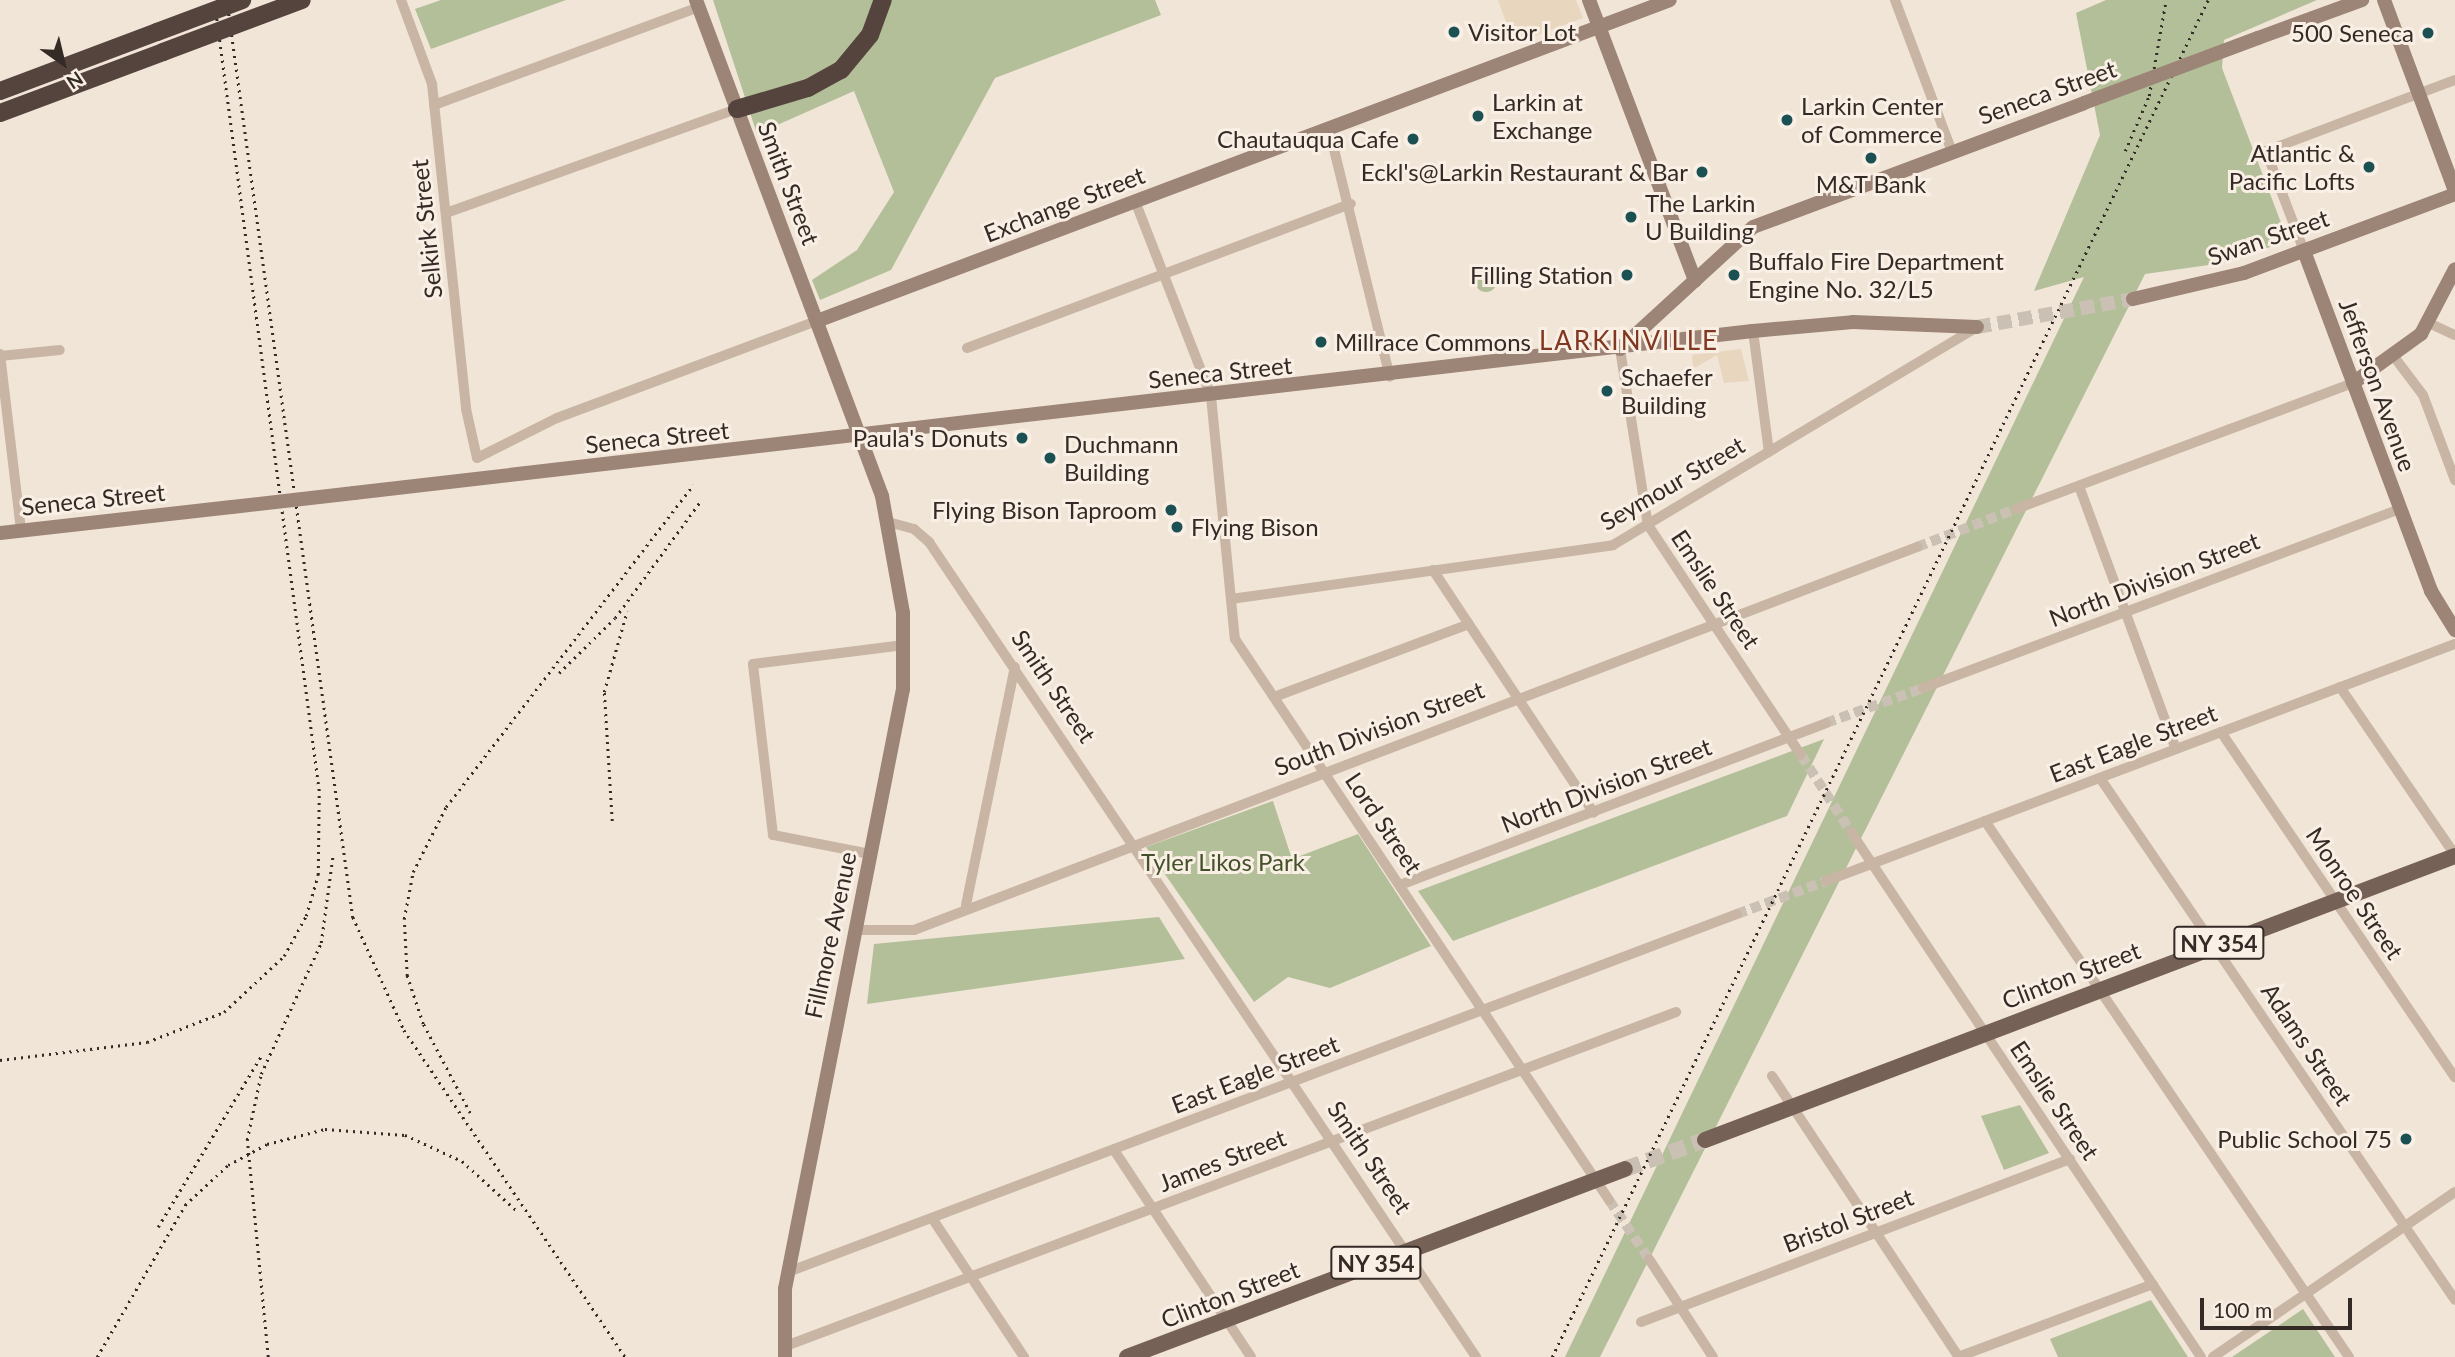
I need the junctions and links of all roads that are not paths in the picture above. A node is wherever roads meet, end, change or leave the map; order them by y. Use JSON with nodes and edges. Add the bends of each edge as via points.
{"nodes":[{"id":1,"x":242,"y":0,"type":"edge"},
{"id":2,"x":302,"y":0,"type":"edge"},
{"id":3,"x":401,"y":0,"type":"edge"},
{"id":4,"x":873,"y":0,"type":"edge"},
{"id":5,"x":883,"y":0,"type":"edge"},
{"id":6,"x":1589,"y":0,"type":"edge"},
{"id":7,"x":1670,"y":0,"type":"edge"},
{"id":8,"x":1895,"y":0,"type":"edge"},
{"id":9,"x":2362,"y":0,"type":"edge"},
{"id":10,"x":2384,"y":0,"type":"edge"},
{"id":11,"x":697,"y":3,"type":"edge"},
{"id":12,"x":1599,"y":27,"type":"junction"},
{"id":13,"x":2455,"y":80,"type":"edge"},
{"id":14,"x":0,"y":91,"type":"edge"},
{"id":15,"x":2419,"y":93,"type":"junction"},
{"id":16,"x":435,"y":105,"type":"junction"},
{"id":17,"x":737,"y":109,"type":"junction"},
{"id":18,"x":1,"y":113,"type":"edge"},
{"id":19,"x":1329,"y":129,"type":"junction"},
{"id":20,"x":1952,"y":152,"type":"junction"},
{"id":21,"x":2455,"y":193,"type":"edge"},
{"id":22,"x":1135,"y":201,"type":"junction"},
{"id":23,"x":1351,"y":204,"type":"junction"},
{"id":24,"x":446,"y":213,"type":"junction"},
{"id":25,"x":2304,"y":251,"type":"junction"},
{"id":26,"x":2455,"y":269,"type":"edge"},
{"id":27,"x":1163,"y":272,"type":"junction"},
{"id":28,"x":1695,"y":281,"type":"junction"},
{"id":29,"x":2133,"y":299,"type":"tunnel mouth"},
{"id":30,"x":817,"y":321,"type":"junction"},
{"id":31,"x":2431,"y":324,"type":"junction"},
{"id":32,"x":1977,"y":327,"type":"joint"},
{"id":33,"x":1753,"y":331,"type":"junction"},
{"id":34,"x":2455,"y":335,"type":"edge"},
{"id":35,"x":967,"y":348,"type":"dead end"},
{"id":36,"x":1620,"y":349,"type":"junction"},
{"id":37,"x":60,"y":350,"type":"dead end"},
{"id":38,"x":0,"y":355,"type":"edge"},
{"id":39,"x":2395,"y":358,"type":"junction"},
{"id":40,"x":1390,"y":377,"type":"junction"},
{"id":41,"x":2353,"y":383,"type":"junction"},
{"id":42,"x":1211,"y":396,"type":"junction"},
{"id":43,"x":859,"y":436,"type":"junction"},
{"id":44,"x":1769,"y":452,"type":"junction"},
{"id":45,"x":477,"y":458,"type":"joint"},
{"id":46,"x":2455,"y":480,"type":"edge"},
{"id":47,"x":2079,"y":486,"type":"junction"},
{"id":48,"x":2017,"y":509,"type":"tunnel mouth"},
{"id":49,"x":2400,"y":509,"type":"junction"},
{"id":50,"x":888,"y":522,"type":"junction"},
{"id":51,"x":1648,"y":525,"type":"junction"},
{"id":52,"x":21,"y":531,"type":"junction"},
{"id":53,"x":0,"y":533,"type":"edge"},
{"id":54,"x":1917,"y":547,"type":"tunnel mouth"},
{"id":55,"x":1433,"y":570,"type":"junction"},
{"id":56,"x":1231,"y":599,"type":"junction"},
{"id":57,"x":2125,"y":612,"type":"junction"},
{"id":58,"x":1469,"y":624,"type":"junction"},
{"id":59,"x":1714,"y":624,"type":"junction"},
{"id":60,"x":2455,"y":630,"type":"edge"},
{"id":61,"x":2455,"y":644,"type":"edge"},
{"id":62,"x":904,"y":645,"type":"junction"},
{"id":63,"x":1015,"y":667,"type":"junction"},
{"id":64,"x":2340,"y":687,"type":"junction"},
{"id":65,"x":1923,"y":688,"type":"tunnel mouth"},
{"id":66,"x":1274,"y":697,"type":"junction"},
{"id":67,"x":1518,"y":698,"type":"junction"},
{"id":68,"x":1826,"y":723,"type":"tunnel mouth"},
{"id":69,"x":2221,"y":732,"type":"junction"},
{"id":70,"x":1790,"y":737,"type":"junction"},
{"id":71,"x":2176,"y":749,"type":"junction"},
{"id":72,"x":1801,"y":755,"type":"tunnel mouth"},
{"id":73,"x":1323,"y":772,"type":"junction"},
{"id":74,"x":2100,"y":778,"type":"junction"},
{"id":75,"x":1594,"y":813,"type":"junction"},
{"id":76,"x":1985,"y":821,"type":"junction"},
{"id":77,"x":1851,"y":832,"type":"tunnel mouth"},
{"id":78,"x":1132,"y":841,"type":"junction"},
{"id":79,"x":870,"y":855,"type":"junction"},
{"id":80,"x":2455,"y":856,"type":"edge"},
{"id":81,"x":1872,"y":864,"type":"junction"},
{"id":82,"x":1826,"y":881,"type":"tunnel mouth"},
{"id":83,"x":1400,"y":885,"type":"junction"},
{"id":84,"x":2334,"y":899,"type":"junction"},
{"id":85,"x":966,"y":905,"type":"junction"},
{"id":86,"x":1737,"y":914,"type":"tunnel mouth"},
{"id":87,"x":854,"y":930,"type":"junction"},
{"id":88,"x":2214,"y":945,"type":"junction"},
{"id":89,"x":2099,"y":990,"type":"junction"},
{"id":90,"x":1484,"y":1010,"type":"junction"},
{"id":91,"x":1676,"y":1012,"type":"dead end"},
{"id":92,"x":1985,"y":1032,"type":"junction"},
{"id":93,"x":1523,"y":1069,"type":"junction"},
{"id":94,"x":1772,"y":1076,"type":"dead end"},
{"id":95,"x":2455,"y":1077,"type":"edge"},
{"id":96,"x":1293,"y":1082,"type":"junction"},
{"id":97,"x":1792,"y":1106,"type":"junction"},
{"id":98,"x":1705,"y":1139,"type":"tunnel mouth"},
{"id":99,"x":1332,"y":1141,"type":"junction"},
{"id":100,"x":1114,"y":1150,"type":"junction"},
{"id":101,"x":2070,"y":1160,"type":"junction"},
{"id":102,"x":1625,"y":1169,"type":"tunnel mouth"},
{"id":103,"x":1596,"y":1180,"type":"junction"},
{"id":104,"x":2455,"y":1192,"type":"edge"},
{"id":105,"x":1609,"y":1200,"type":"tunnel mouth"},
{"id":106,"x":1152,"y":1209,"type":"junction"},
{"id":107,"x":932,"y":1218,"type":"junction"},
{"id":108,"x":2405,"y":1226,"type":"junction"},
{"id":109,"x":1875,"y":1232,"type":"junction"},
{"id":110,"x":1406,"y":1251,"type":"junction"},
{"id":111,"x":1649,"y":1259,"type":"tunnel mouth"},
{"id":112,"x":788,"y":1272,"type":"junction"},
{"id":113,"x":971,"y":1276,"type":"junction"},
{"id":114,"x":2153,"y":1284,"type":"junction"},
{"id":115,"x":2306,"y":1293,"type":"junction"},
{"id":116,"x":2455,"y":1300,"type":"edge"},
{"id":117,"x":1681,"y":1307,"type":"junction"},
{"id":118,"x":1226,"y":1320,"type":"junction"},
{"id":119,"x":1642,"y":1322,"type":"dead end"},
{"id":120,"x":784,"y":1352,"type":"edge"},
{"id":121,"x":1024,"y":1357,"type":"edge"},
{"id":122,"x":1127,"y":1357,"type":"edge"},
{"id":123,"x":1251,"y":1357,"type":"edge"},
{"id":124,"x":1476,"y":1357,"type":"edge"},
{"id":125,"x":1713,"y":1357,"type":"edge"},
{"id":126,"x":1958,"y":1357,"type":"edge"},
{"id":127,"x":2201,"y":1357,"type":"edge"},
{"id":128,"x":2213,"y":1357,"type":"edge"},
{"id":129,"x":2349,"y":1357,"type":"edge"}],
"edges":[{"from":1,"to":14,"type":"highway","bridge":true},
{"from":2,"to":18,"type":"highway","bridge":true},
{"from":3,"to":16,"type":"street","name":"Selkirk Street"},
{"from":4,"to":17,"type":"highway","via":[[857,38],[838,59],[807,78],[748,98]]},
{"from":5,"to":17,"type":"highway","via":[[870,35],[841,70],[808,88]]},
{"from":6,"to":12,"type":"street"},
{"from":7,"to":12,"type":"street","name":"Exchange Street"},
{"from":8,"to":20,"type":"street"},
{"from":9,"to":20,"type":"street","name":"Seneca Street","bridge":true},
{"from":10,"to":15,"type":"street"},
{"from":11,"to":16,"type":"street"},
{"from":11,"to":17,"type":"street","name":"Smith Street"},
{"from":12,"to":19,"type":"street","name":"Exchange Street"},
{"from":12,"to":28,"type":"street"},
{"from":13,"to":15,"type":"street"},
{"from":15,"to":21,"type":"street"},
{"from":15,"to":25,"type":"street","name":"Jefferson Avenue","via":[[2266,151]]},
{"from":16,"to":24,"type":"street","name":"Selkirk Street"},
{"from":17,"to":24,"type":"street"},
{"from":17,"to":30,"type":"street","name":"Smith Street"},
{"from":19,"to":22,"type":"street","name":"Exchange Street"},
{"from":19,"to":23,"type":"street"},
{"from":20,"to":28,"type":"street","name":"Seneca Street","via":[[1753,227]]},
{"from":21,"to":25,"type":"street","name":"Swan Street"},
{"from":22,"to":27,"type":"street","name":"Lord Street"},
{"from":22,"to":30,"type":"street","name":"Exchange Street"},
{"from":23,"to":27,"type":"street"},
{"from":23,"to":40,"type":"street"},
{"from":24,"to":45,"type":"street","name":"Selkirk Street"},
{"from":25,"to":29,"type":"street","name":"Swan Street","via":[[2244,273]]},
{"from":25,"to":41,"type":"street","name":"Jefferson Avenue"},
{"from":26,"to":31,"type":"street"},
{"from":27,"to":35,"type":"street"},
{"from":27,"to":42,"type":"street","name":"Lord Street"},
{"from":28,"to":36,"type":"street","name":"Seneca Street"},
{"from":30,"to":43,"type":"street","name":"Smith Street"},
{"from":30,"to":45,"type":"street","name":"Exchange Street","via":[[557,418]]},
{"from":31,"to":34,"type":"street"},
{"from":31,"to":39,"type":"street"},
{"from":32,"to":33,"type":"street","via":[[1853,322]]},
{"from":32,"to":44,"type":"street","name":"Seymour Street"},
{"from":33,"to":36,"type":"street"},
{"from":33,"to":44,"type":"street"},
{"from":36,"to":40,"type":"street","name":"Seneca Street"},
{"from":36,"to":51,"type":"street","name":"Emslie Street","via":[[1635,477]]},
{"from":37,"to":38,"type":"street"},
{"from":38,"to":52,"type":"street"},
{"from":39,"to":41,"type":"street"},
{"from":39,"to":46,"type":"street","via":[[2423,395]]},
{"from":40,"to":42,"type":"street","name":"Seneca Street"},
{"from":41,"to":47,"type":"street"},
{"from":41,"to":49,"type":"street","name":"Jefferson Avenue"},
{"from":42,"to":43,"type":"street","name":"Seneca Street"},
{"from":42,"to":56,"type":"street","name":"Lord Street"},
{"from":43,"to":50,"type":"street","name":"Smith Street"},
{"from":43,"to":52,"type":"street","name":"Seneca Street","bridge":true},
{"from":44,"to":51,"type":"street","name":"Seymour Street"},
{"from":47,"to":48,"type":"street"},
{"from":47,"to":57,"type":"street"},
{"from":49,"to":57,"type":"street","name":"North Division Street"},
{"from":49,"to":60,"type":"street","name":"Jefferson Avenue","via":[[2434,597]]},
{"from":50,"to":62,"type":"street","name":"Fillmore Avenue"},
{"from":50,"to":63,"type":"street","name":"Smith Street","via":[[921,533]]},
{"from":51,"to":55,"type":"street","name":"Seymour Street","via":[[1613,545]]},
{"from":51,"to":59,"type":"street","name":"Emslie Street"},
{"from":52,"to":53,"type":"street","name":"Seneca Street"},
{"from":54,"to":59,"type":"street","name":"South Division Street"},
{"from":55,"to":56,"type":"street","name":"Seymour Street"},
{"from":55,"to":58,"type":"street"},
{"from":56,"to":66,"type":"street","name":"Lord Street","via":[[1235,639]]},
{"from":57,"to":65,"type":"street","name":"North Division Street"},
{"from":57,"to":71,"type":"street"},
{"from":58,"to":66,"type":"street"},
{"from":58,"to":67,"type":"street"},
{"from":59,"to":67,"type":"street","name":"South Division Street"},
{"from":59,"to":70,"type":"street","name":"Emslie Street"},
{"from":61,"to":64,"type":"street","name":"East Eagle Street"},
{"from":62,"to":79,"type":"street","name":"Fillmore Avenue","via":[[903,689]]},
{"from":62,"to":79,"type":"street","via":[[753,664],[773,835]]},
{"from":63,"to":78,"type":"street","name":"Smith Street"},
{"from":63,"to":85,"type":"street"},
{"from":64,"to":69,"type":"street","name":"East Eagle Street"},
{"from":64,"to":80,"type":"street"},
{"from":66,"to":73,"type":"street","name":"Lord Street"},
{"from":67,"to":73,"type":"street","name":"South Division Street"},
{"from":67,"to":75,"type":"street"},
{"from":68,"to":70,"type":"street","name":"North Division Street"},
{"from":69,"to":71,"type":"street","name":"East Eagle Street"},
{"from":69,"to":84,"type":"street","name":"Monroe Street"},
{"from":70,"to":72,"type":"street","name":"Emslie Street"},
{"from":70,"to":75,"type":"street","name":"North Division Street"},
{"from":71,"to":74,"type":"street","name":"East Eagle Street"},
{"from":73,"to":78,"type":"street","name":"South Division Street"},
{"from":73,"to":83,"type":"street","name":"Lord Street"},
{"from":74,"to":76,"type":"street","name":"East Eagle Street"},
{"from":74,"to":88,"type":"street","name":"Adams Street"},
{"from":75,"to":83,"type":"street","name":"North Division Street"},
{"from":76,"to":81,"type":"street","name":"East Eagle Street"},
{"from":76,"to":89,"type":"street"},
{"from":77,"to":81,"type":"street","name":"Emslie Street"},
{"from":78,"to":85,"type":"street","name":"South Division Street"},
{"from":78,"to":96,"type":"street","name":"Smith Street"},
{"from":79,"to":87,"type":"street","name":"Fillmore Avenue"},
{"from":80,"to":84,"type":"main road","name":"Clinton Street","number":"NY 354"},
{"from":81,"to":82,"type":"street","name":"East Eagle Street"},
{"from":81,"to":92,"type":"street","name":"Emslie Street"},
{"from":83,"to":90,"type":"street","name":"Lord Street"},
{"from":84,"to":88,"type":"main road","name":"Clinton Street","number":"NY 354"},
{"from":84,"to":95,"type":"street","name":"Monroe Street"},
{"from":85,"to":87,"type":"street","name":"South Division Street","via":[[902,933]]},
{"from":86,"to":90,"type":"street","name":"East Eagle Street"},
{"from":87,"to":112,"type":"street","name":"Fillmore Avenue"},
{"from":88,"to":89,"type":"main road","name":"Clinton Street","number":"NY 354"},
{"from":88,"to":108,"type":"street","name":"Adams Street"},
{"from":89,"to":92,"type":"main road","name":"Clinton Street","number":"NY 354"},
{"from":89,"to":115,"type":"street"},
{"from":90,"to":93,"type":"street","name":"Lord Street"},
{"from":90,"to":96,"type":"street","name":"East Eagle Street"},
{"from":91,"to":93,"type":"street","name":"James Street"},
{"from":92,"to":97,"type":"main road","name":"Clinton Street","number":"NY 354"},
{"from":92,"to":101,"type":"street","name":"Emslie Street"},
{"from":93,"to":99,"type":"street","name":"James Street"},
{"from":93,"to":103,"type":"street","name":"Lord Street"},
{"from":94,"to":97,"type":"street"},
{"from":96,"to":99,"type":"street","name":"Smith Street"},
{"from":96,"to":100,"type":"street","name":"East Eagle Street"},
{"from":97,"to":98,"type":"main road","name":"Clinton Street","number":"NY 354"},
{"from":97,"to":109,"type":"street"},
{"from":99,"to":106,"type":"street","name":"James Street"},
{"from":99,"to":110,"type":"street","name":"Smith Street"},
{"from":100,"to":106,"type":"street"},
{"from":100,"to":107,"type":"street","name":"East Eagle Street"},
{"from":101,"to":109,"type":"street","name":"Bristol Street"},
{"from":101,"to":114,"type":"street","name":"Emslie Street"},
{"from":102,"to":103,"type":"main road","name":"Clinton Street","number":"NY 354"},
{"from":103,"to":105,"type":"street","name":"Lord Street"},
{"from":103,"to":110,"type":"main road","name":"Clinton Street","number":"NY 354"},
{"from":104,"to":108,"type":"street"},
{"from":106,"to":113,"type":"street","name":"James Street"},
{"from":106,"to":118,"type":"street"},
{"from":107,"to":112,"type":"street","name":"East Eagle Street"},
{"from":107,"to":113,"type":"street"},
{"from":108,"to":115,"type":"street"},
{"from":108,"to":116,"type":"street","name":"Adams Street"},
{"from":109,"to":117,"type":"street","name":"Bristol Street"},
{"from":109,"to":126,"type":"street"},
{"from":110,"to":118,"type":"main road","name":"Clinton Street","number":"NY 354"},
{"from":110,"to":124,"type":"street","name":"Smith Street"},
{"from":111,"to":117,"type":"street"},
{"from":112,"to":120,"type":"street","name":"Fillmore Avenue"},
{"from":113,"to":120,"type":"street","name":"James Street"},
{"from":113,"to":121,"type":"street"},
{"from":114,"to":126,"type":"street"},
{"from":114,"to":127,"type":"street","name":"Emslie Street"},
{"from":115,"to":128,"type":"street"},
{"from":115,"to":129,"type":"street"},
{"from":117,"to":119,"type":"street","name":"Bristol Street"},
{"from":117,"to":125,"type":"street"},
{"from":118,"to":122,"type":"main road","name":"Clinton Street","number":"NY 354"},
{"from":118,"to":123,"type":"street"}]}
